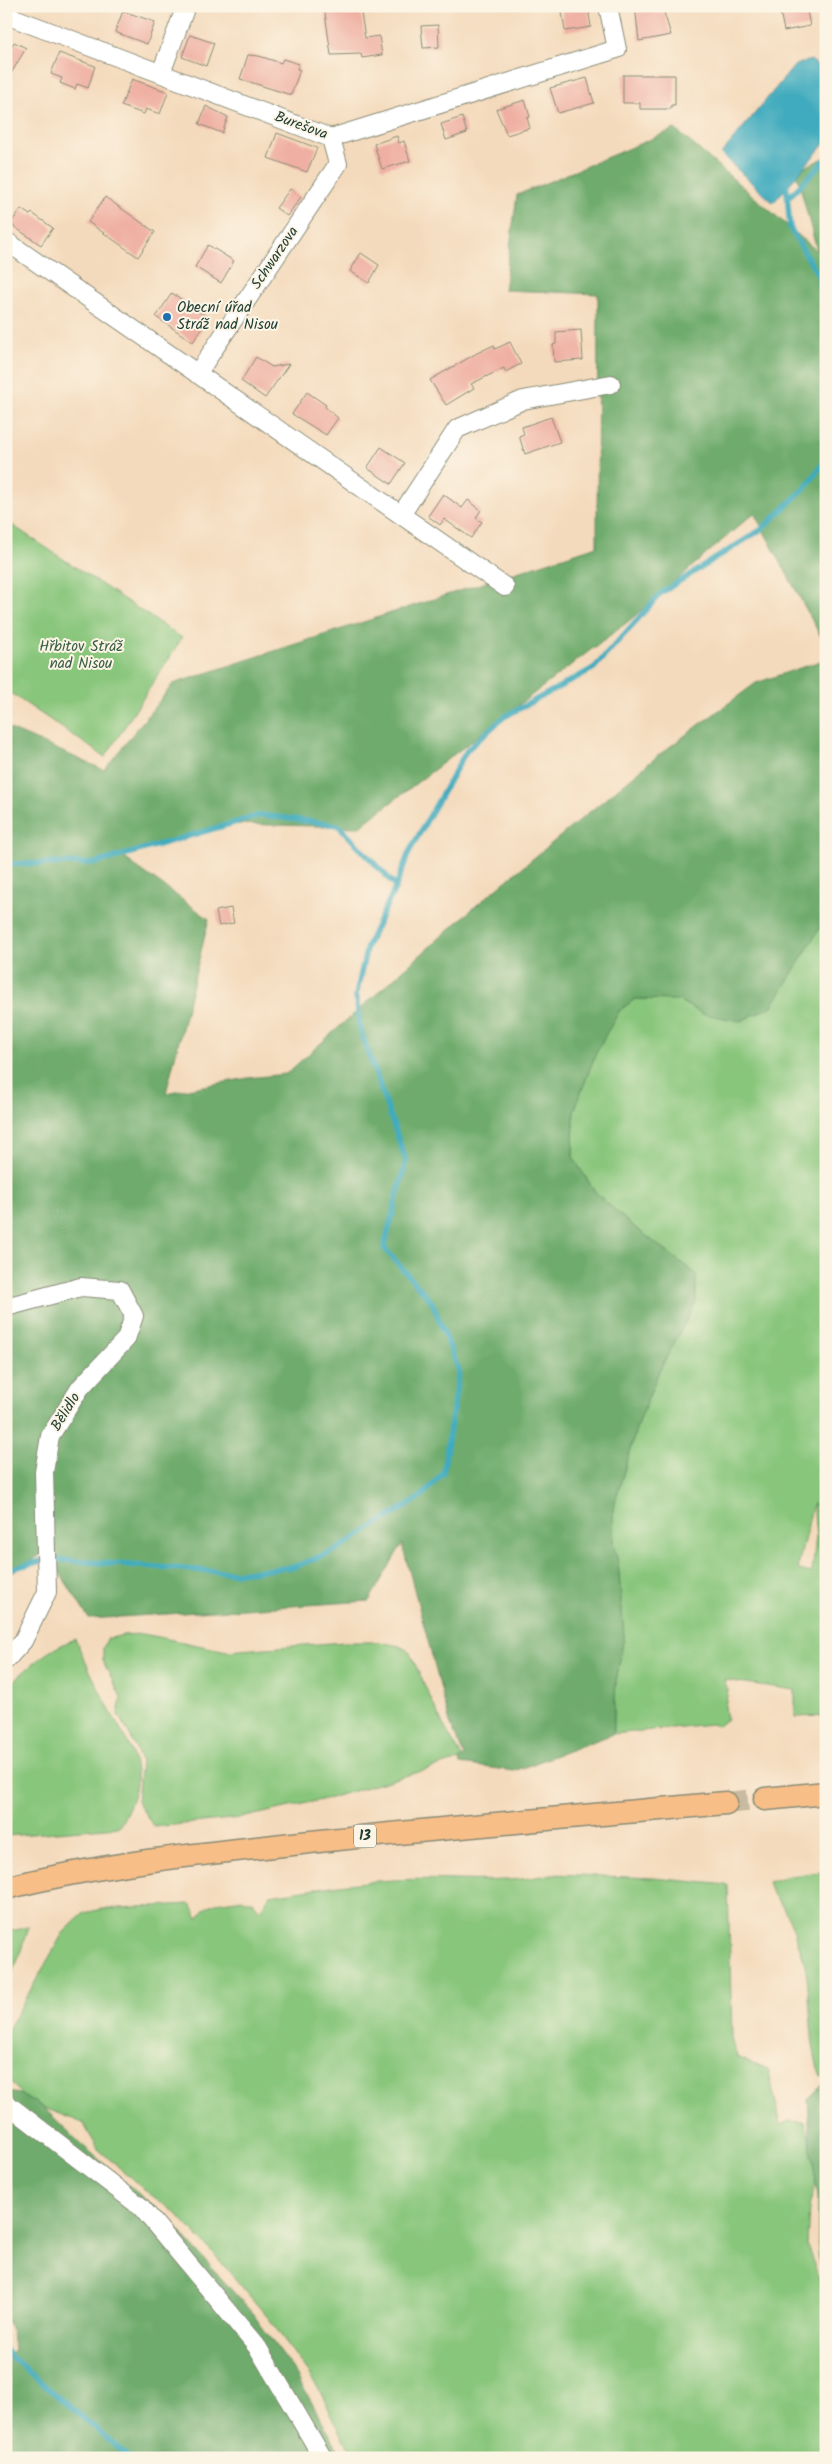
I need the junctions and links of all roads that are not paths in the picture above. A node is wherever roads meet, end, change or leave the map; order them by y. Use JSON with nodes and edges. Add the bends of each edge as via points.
{"nodes":[{"id":1,"x":186,"y":6,"type":"edge"},
{"id":2,"x":608,"y":6,"type":"edge"},
{"id":3,"x":6,"y":15,"type":"edge"},
{"id":4,"x":161,"y":73,"type":"junction"},
{"id":5,"x":331,"y":138,"type":"junction"},
{"id":6,"x":6,"y":241,"type":"edge"},
{"id":7,"x":197,"y":374,"type":"junction"},
{"id":8,"x":610,"y":384,"type":"dead end"},
{"id":9,"x":401,"y":515,"type":"junction"},
{"id":10,"x":505,"y":587,"type":"dead end"},
{"id":11,"x":6,"y":1307,"type":"edge"},
{"id":12,"x":6,"y":1660,"type":"edge"},
{"id":13,"x":826,"y":1793,"type":"edge"},
{"id":14,"x":765,"y":1799,"type":"tunnel mouth"},
{"id":15,"x":726,"y":1803,"type":"tunnel mouth"},
{"id":16,"x":6,"y":1888,"type":"edge"},
{"id":17,"x":6,"y":2103,"type":"edge"},
{"id":18,"x":323,"y":2458,"type":"edge"}],
"edges":[{"from":1,"to":4,"type":"street"},
{"from":2,"to":5,"type":"street","name":"Burešova","via":[[617,49]]},
{"from":3,"to":4,"type":"street","name":"Burešova"},
{"from":4,"to":5,"type":"street","name":"Burešova"},
{"from":5,"to":7,"type":"street","name":"Schwarzova","via":[[338,164]]},
{"from":6,"to":7,"type":"street"},
{"from":7,"to":9,"type":"street"},
{"from":8,"to":9,"type":"street","via":[[523,400],[457,429]]},
{"from":9,"to":10,"type":"street"},
{"from":11,"to":12,"type":"street","name":"Bělidlo","via":[[81,1287],[120,1290],[134,1316],[126,1339],[80,1388],[50,1436],[44,1472],[47,1592],[24,1641]]},
{"from":13,"to":14,"type":"main road"},
{"from":15,"to":16,"type":"main road","number":"13","via":[[171,1857]]},
{"from":17,"to":18,"type":"street","via":[[141,2207],[258,2348]]}]}
